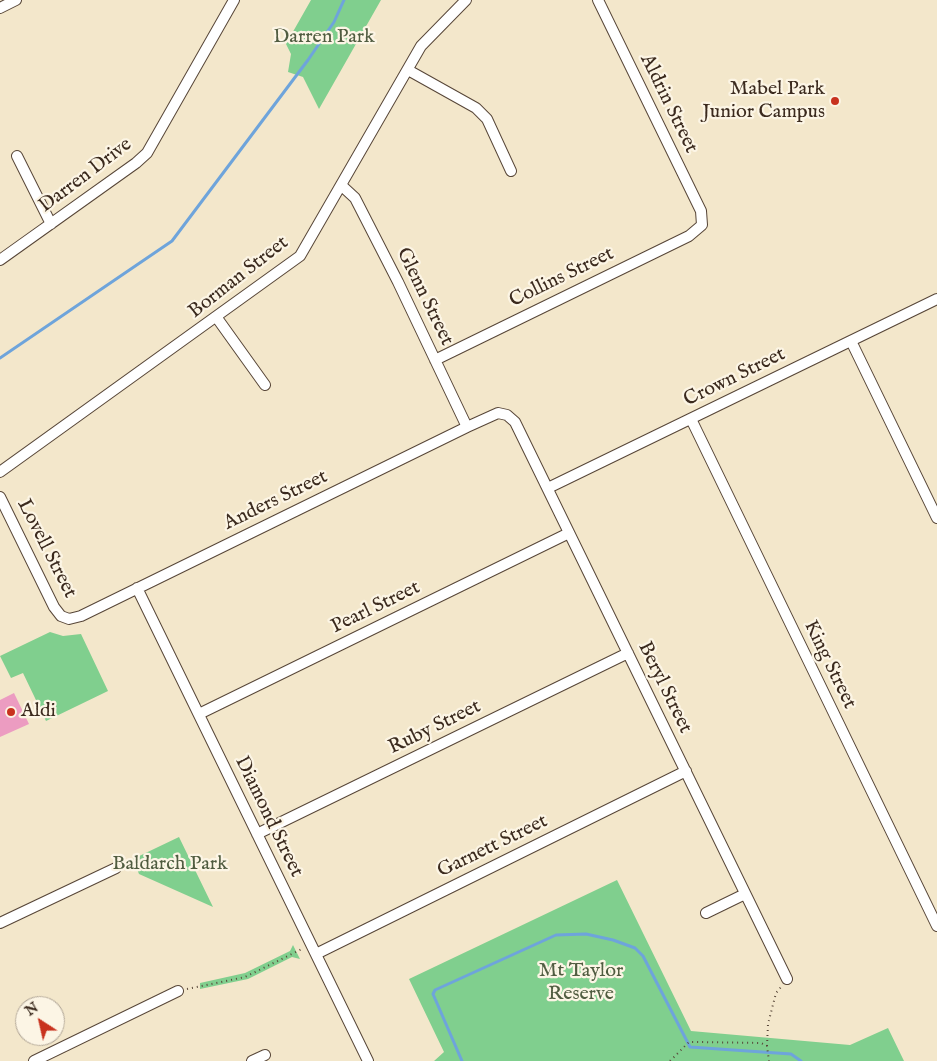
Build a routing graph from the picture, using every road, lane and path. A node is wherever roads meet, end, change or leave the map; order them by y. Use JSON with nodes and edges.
{"nodes":[{"id":1,"x":16,"y":0,"type":"edge"},
{"id":2,"x":234,"y":0,"type":"edge"},
{"id":3,"x":466,"y":0,"type":"edge"},
{"id":4,"x":598,"y":0,"type":"edge"},
{"id":5,"x":0,"y":8,"type":"edge"},
{"id":6,"x":408,"y":70,"type":"junction"},
{"id":7,"x":17,"y":156,"type":"dead end"},
{"id":8,"x":511,"y":171,"type":"dead end"},
{"id":9,"x":342,"y":186,"type":"junction"},
{"id":10,"x":51,"y":224,"type":"junction"},
{"id":11,"x":702,"y":225,"type":"joint"},
{"id":12,"x":0,"y":260,"type":"edge"},
{"id":13,"x":937,"y":299,"type":"edge"},
{"id":14,"x":217,"y":318,"type":"junction"},
{"id":15,"x":851,"y":340,"type":"junction"},
{"id":16,"x":435,"y":360,"type":"junction"},
{"id":17,"x":265,"y":385,"type":"dead end"},
{"id":18,"x":507,"y":415,"type":"joint"},
{"id":19,"x":690,"y":419,"type":"junction"},
{"id":20,"x":467,"y":427,"type":"junction"},
{"id":21,"x":0,"y":472,"type":"edge"},
{"id":22,"x":548,"y":488,"type":"junction"},
{"id":23,"x":0,"y":497,"type":"edge"},
{"id":24,"x":937,"y":518,"type":"edge"},
{"id":25,"x":570,"y":533,"type":"junction"},
{"id":26,"x":137,"y":588,"type":"junction"},
{"id":27,"x":61,"y":616,"type":"joint"},
{"id":28,"x":628,"y":653,"type":"junction"},
{"id":29,"x":199,"y":714,"type":"junction"},
{"id":30,"x":686,"y":771,"type":"junction"},
{"id":31,"x":257,"y":834,"type":"junction"},
{"id":32,"x":116,"y":868,"type":"dead end"},
{"id":33,"x":745,"y":894,"type":"junction"},
{"id":34,"x":706,"y":913,"type":"dead end"},
{"id":35,"x":0,"y":923,"type":"edge"},
{"id":36,"x":937,"y":926,"type":"edge"},
{"id":37,"x":313,"y":950,"type":"junction"},
{"id":38,"x":787,"y":980,"type":"joint"},
{"id":39,"x":178,"y":992,"type":"joint"},
{"id":40,"x":767,"y":1046,"type":"junction"},
{"id":41,"x":265,"y":1054,"type":"dead end"},
{"id":42,"x":769,"y":1060,"type":"edge"},
{"id":43,"x":34,"y":1061,"type":"edge"},
{"id":44,"x":252,"y":1061,"type":"edge"},
{"id":45,"x":368,"y":1061,"type":"edge"},
{"id":46,"x":670,"y":1061,"type":"edge"}],
"edges":[{"from":1,"to":5,"type":"street"},
{"from":2,"to":10,"type":"street","name":"Darren Drive"},
{"from":3,"to":6,"type":"street","name":"Borman Street"},
{"from":4,"to":11,"type":"street","name":"Aldrin Street"},
{"from":6,"to":8,"type":"street"},
{"from":6,"to":9,"type":"street","name":"Borman Street"},
{"from":7,"to":10,"type":"street"},
{"from":9,"to":14,"type":"street","name":"Borman Street"},
{"from":9,"to":16,"type":"street","name":"Glenn Street"},
{"from":10,"to":12,"type":"street","name":"Darren Drive"},
{"from":11,"to":16,"type":"street","name":"Collins Street"},
{"from":13,"to":15,"type":"street","name":"Crown Street"},
{"from":14,"to":17,"type":"street"},
{"from":14,"to":21,"type":"street","name":"Borman Street"},
{"from":15,"to":19,"type":"street","name":"Crown Street"},
{"from":15,"to":24,"type":"street"},
{"from":16,"to":20,"type":"street","name":"Glenn Street"},
{"from":18,"to":20,"type":"street","name":"Anders Street"},
{"from":18,"to":22,"type":"street","name":"Beryl Street"},
{"from":19,"to":22,"type":"street","name":"Crown Street"},
{"from":19,"to":36,"type":"street","name":"King Street"},
{"from":20,"to":26,"type":"street","name":"Anders Street"},
{"from":22,"to":25,"type":"street","name":"Beryl Street"},
{"from":23,"to":27,"type":"street","name":"Lovell Street"},
{"from":25,"to":28,"type":"street","name":"Beryl Street"},
{"from":25,"to":29,"type":"street","name":"Pearl Street"},
{"from":26,"to":27,"type":"street","name":"Anders Street"},
{"from":26,"to":29,"type":"street","name":"Diamond Street"},
{"from":28,"to":30,"type":"street","name":"Beryl Street"},
{"from":28,"to":31,"type":"street","name":"Ruby Street"},
{"from":29,"to":31,"type":"street","name":"Diamond Street"},
{"from":30,"to":33,"type":"street","name":"Beryl Street"},
{"from":30,"to":37,"type":"street","name":"Garnett Street"},
{"from":31,"to":37,"type":"street","name":"Diamond Street"},
{"from":32,"to":35,"type":"street"},
{"from":33,"to":34,"type":"street"},
{"from":33,"to":38,"type":"street","name":"Beryl Street"},
{"from":37,"to":39,"type":"path"},
{"from":37,"to":45,"type":"street","name":"Diamond Street"},
{"from":38,"to":40,"type":"path"},
{"from":39,"to":43,"type":"street"},
{"from":40,"to":42,"type":"path"},
{"from":40,"to":46,"type":"path"},
{"from":41,"to":44,"type":"street"}]}
